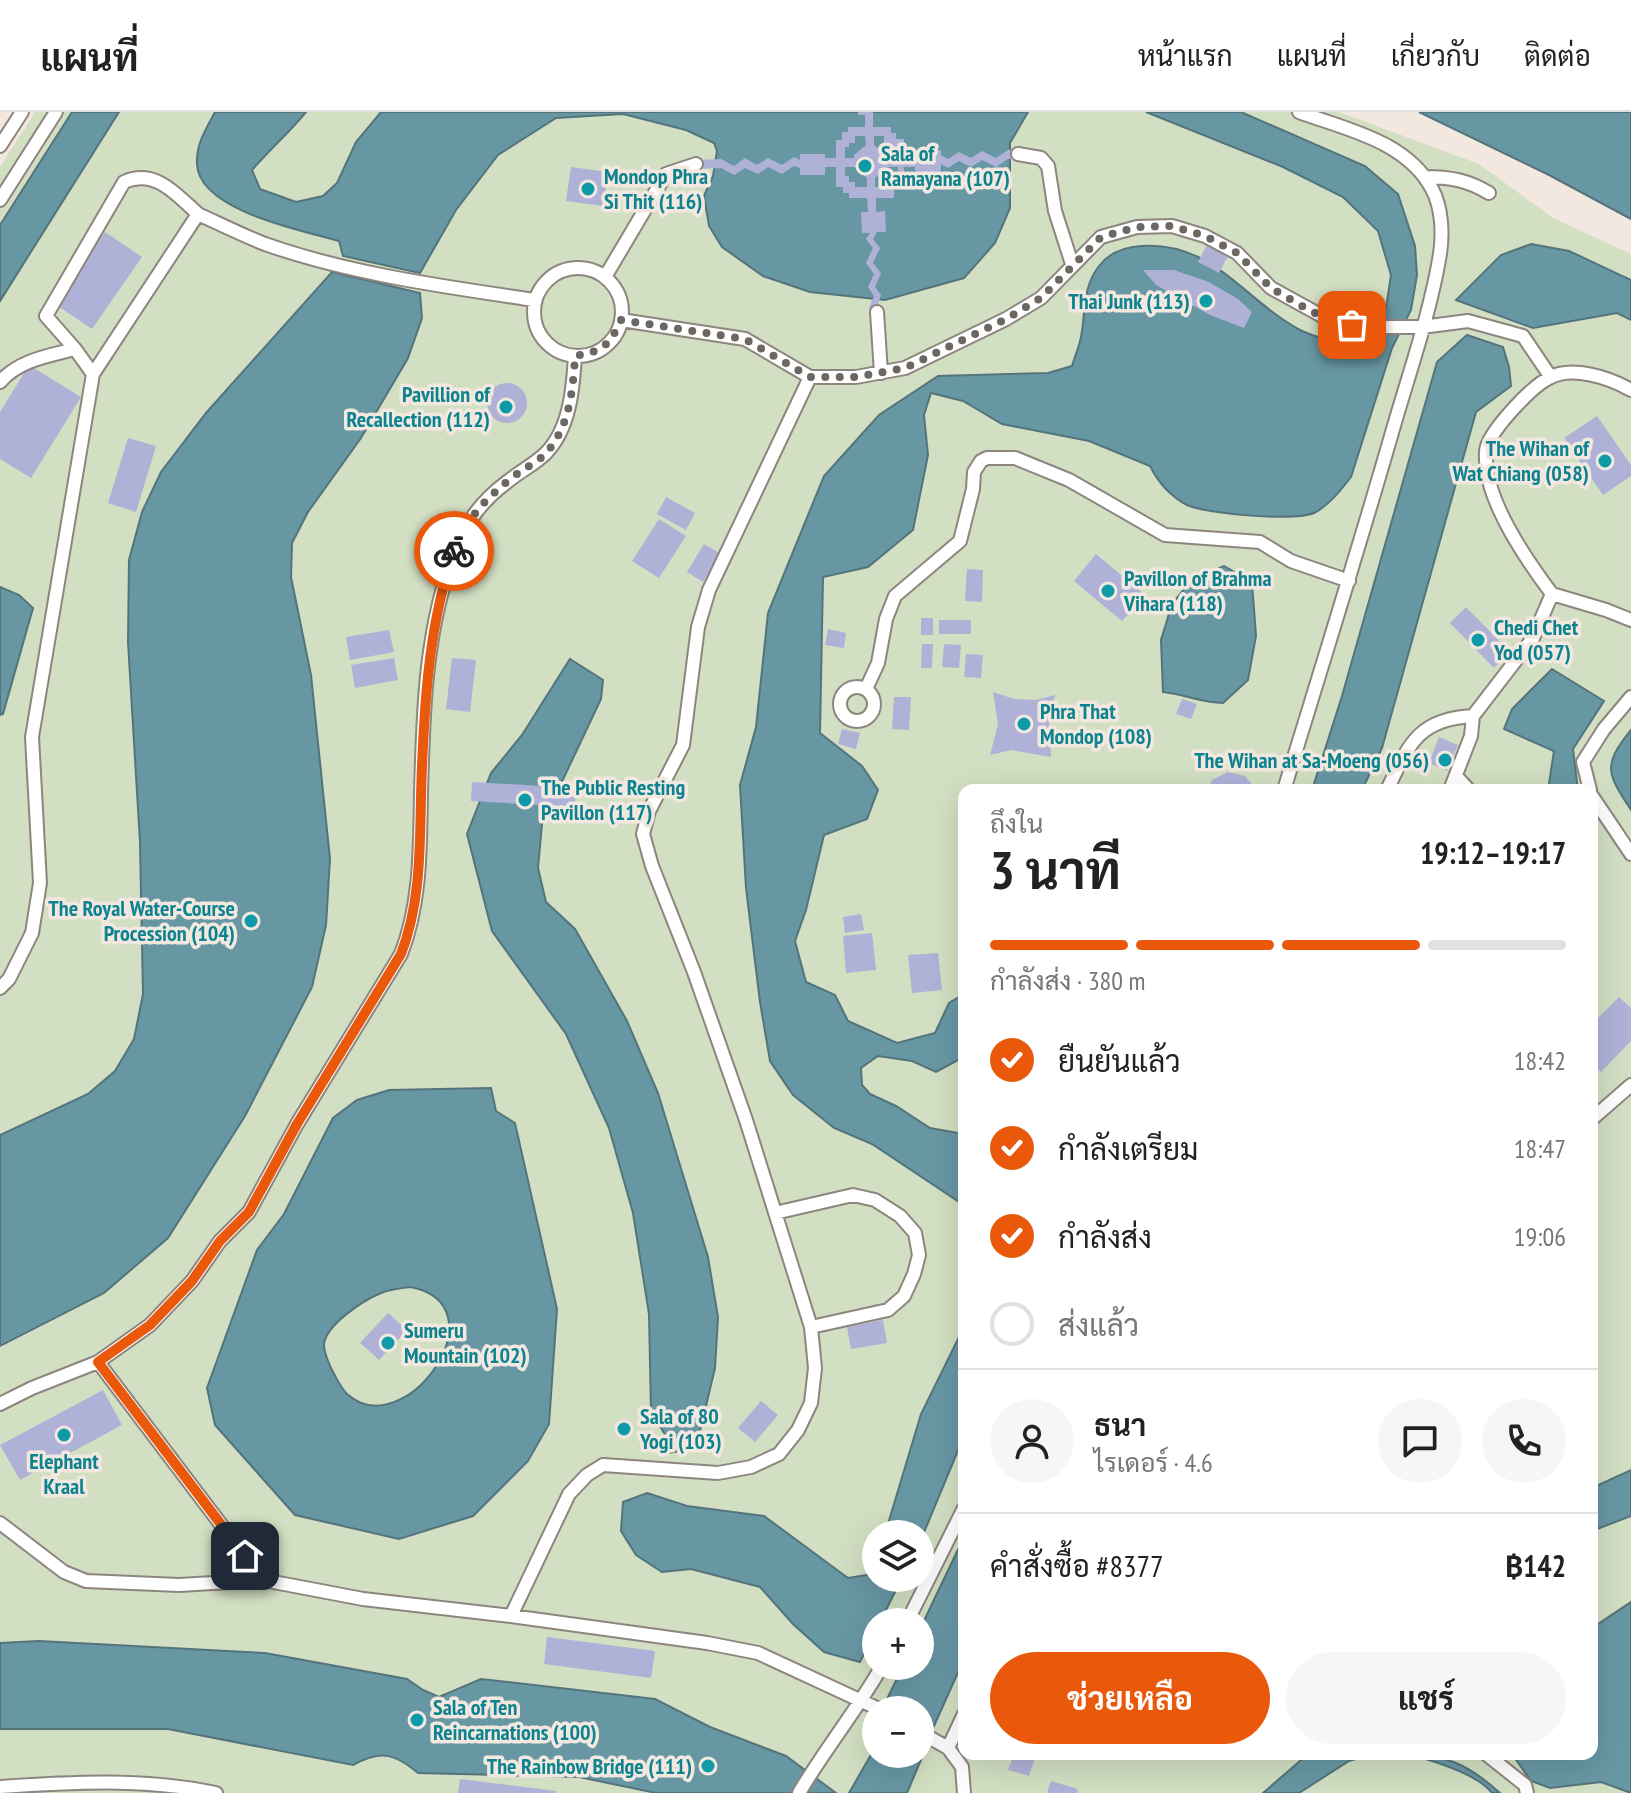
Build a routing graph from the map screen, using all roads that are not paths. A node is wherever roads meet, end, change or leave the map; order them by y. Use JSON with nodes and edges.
{"nodes":[{"id":1,"x":22,"y":112,"type":"edge"},
{"id":2,"x":56,"y":112,"type":"edge"},
{"id":3,"x":1299,"y":112,"type":"edge"},
{"id":4,"x":0,"y":146,"type":"edge"},
{"id":5,"x":1018,"y":154,"type":"dead end"},
{"id":6,"x":696,"y":164,"type":"dead end"},
{"id":7,"x":1425,"y":177,"type":"junction"},
{"id":8,"x":1489,"y":193,"type":"dead end"},
{"id":9,"x":0,"y":200,"type":"edge"},
{"id":10,"x":198,"y":214,"type":"junction"},
{"id":11,"x":1072,"y":264,"type":"junction"},
{"id":12,"x":605,"y":277,"type":"junction"},
{"id":13,"x":535,"y":300,"type":"junction"},
{"id":14,"x":877,"y":312,"type":"dead end"},
{"id":15,"x":621,"y":320,"type":"junction"},
{"id":16,"x":1422,"y":327,"type":"junction"},
{"id":17,"x":75,"y":349,"type":"junction"},
{"id":18,"x":575,"y":356,"type":"junction"},
{"id":19,"x":881,"y":373,"type":"junction"},
{"id":20,"x":93,"y":374,"type":"junction"},
{"id":21,"x":1550,"y":376,"type":"junction"},
{"id":22,"x":810,"y":377,"type":"junction"},
{"id":23,"x":0,"y":382,"type":"edge"},
{"id":24,"x":1631,"y":390,"type":"edge"},
{"id":25,"x":1349,"y":581,"type":"junction"},
{"id":26,"x":1552,"y":594,"type":"junction"},
{"id":27,"x":1631,"y":620,"type":"edge"},
{"id":28,"x":866,"y":689,"type":"dead end"},
{"id":29,"x":1631,"y":697,"type":"edge"},
{"id":30,"x":1473,"y":716,"type":"junction"},
{"id":31,"x":1456,"y":776,"type":"junction"},
{"id":32,"x":1286,"y":784,"type":"edge"},
{"id":33,"x":1390,"y":784,"type":"edge"},
{"id":34,"x":1453,"y":784,"type":"edge"},
{"id":35,"x":1463,"y":784,"type":"edge"},
{"id":36,"x":1588,"y":784,"type":"edge"},
{"id":37,"x":1598,"y":805,"type":"edge"},
{"id":38,"x":1631,"y":854,"type":"edge"},
{"id":39,"x":0,"y":988,"type":"edge"},
{"id":40,"x":1631,"y":1085,"type":"edge"},
{"id":41,"x":1598,"y":1114,"type":"edge"},
{"id":42,"x":775,"y":1213,"type":"junction"},
{"id":43,"x":811,"y":1327,"type":"junction"},
{"id":44,"x":98,"y":1362,"type":"junction"},
{"id":45,"x":0,"y":1404,"type":"edge"},
{"id":46,"x":958,"y":1520,"type":"edge"},
{"id":47,"x":0,"y":1523,"type":"edge"},
{"id":48,"x":263,"y":1580,"type":"junction"},
{"id":49,"x":914,"y":1608,"type":"edge"},
{"id":50,"x":511,"y":1616,"type":"junction"},
{"id":51,"x":862,"y":1700,"type":"edge"},
{"id":52,"x":862,"y":1701,"type":"edge"},
{"id":53,"x":958,"y":1727,"type":"edge"},
{"id":54,"x":934,"y":1740,"type":"edge"},
{"id":55,"x":948,"y":1748,"type":"junction"},
{"id":56,"x":1494,"y":1760,"type":"edge"},
{"id":57,"x":0,"y":1787,"type":"edge"},
{"id":58,"x":216,"y":1793,"type":"edge"},
{"id":59,"x":799,"y":1793,"type":"edge"},
{"id":60,"x":964,"y":1793,"type":"edge"},
{"id":61,"x":1527,"y":1793,"type":"edge"}],
"edges":[{"from":1,"to":4,"type":"lane"},
{"from":2,"to":9,"type":"lane"},
{"from":3,"to":7,"type":"lane"},
{"from":5,"to":11,"type":"lane"},
{"from":6,"to":12,"type":"lane"},
{"from":7,"to":8,"type":"lane"},
{"from":7,"to":16,"type":"lane"},
{"from":10,"to":13,"type":"lane"},
{"from":10,"to":17,"type":"lane"},
{"from":10,"to":20,"type":"lane"},
{"from":11,"to":16,"type":"lane"},
{"from":11,"to":19,"type":"lane"},
{"from":12,"to":13,"type":"lane"},
{"from":12,"to":15,"type":"lane"},
{"from":13,"to":18,"type":"lane"},
{"from":14,"to":19,"type":"lane"},
{"from":15,"to":18,"type":"lane"},
{"from":15,"to":22,"type":"lane"},
{"from":16,"to":21,"type":"lane"},
{"from":16,"to":25,"type":"lane"},
{"from":17,"to":20,"type":"lane"},
{"from":17,"to":23,"type":"lane"},
{"from":18,"to":44,"type":"lane"},
{"from":19,"to":22,"type":"lane"},
{"from":20,"to":39,"type":"lane"},
{"from":21,"to":24,"type":"lane"},
{"from":21,"to":26,"type":"lane"},
{"from":22,"to":42,"type":"lane"},
{"from":25,"to":28,"type":"lane"},
{"from":25,"to":32,"type":"lane"},
{"from":26,"to":27,"type":"lane"},
{"from":26,"to":30,"type":"lane"},
{"from":29,"to":36,"type":"lane"},
{"from":30,"to":31,"type":"lane"},
{"from":30,"to":33,"type":"lane"},
{"from":31,"to":34,"type":"lane"},
{"from":31,"to":35,"type":"lane"},
{"from":37,"to":38,"type":"lane"},
{"from":40,"to":41,"type":"lane"},
{"from":42,"to":43,"type":"lane"},
{"from":42,"to":43,"type":"lane"},
{"from":43,"to":50,"type":"lane"},
{"from":44,"to":45,"type":"lane"},
{"from":44,"to":48,"type":"lane"},
{"from":46,"to":49,"type":"lane"},
{"from":47,"to":48,"type":"lane"},
{"from":48,"to":50,"type":"lane"},
{"from":50,"to":51,"type":"lane"},
{"from":52,"to":59,"type":"lane"},
{"from":53,"to":55,"type":"lane"},
{"from":54,"to":55,"type":"lane"},
{"from":55,"to":60,"type":"lane"},
{"from":56,"to":61,"type":"lane"},
{"from":57,"to":58,"type":"lane"}]}
